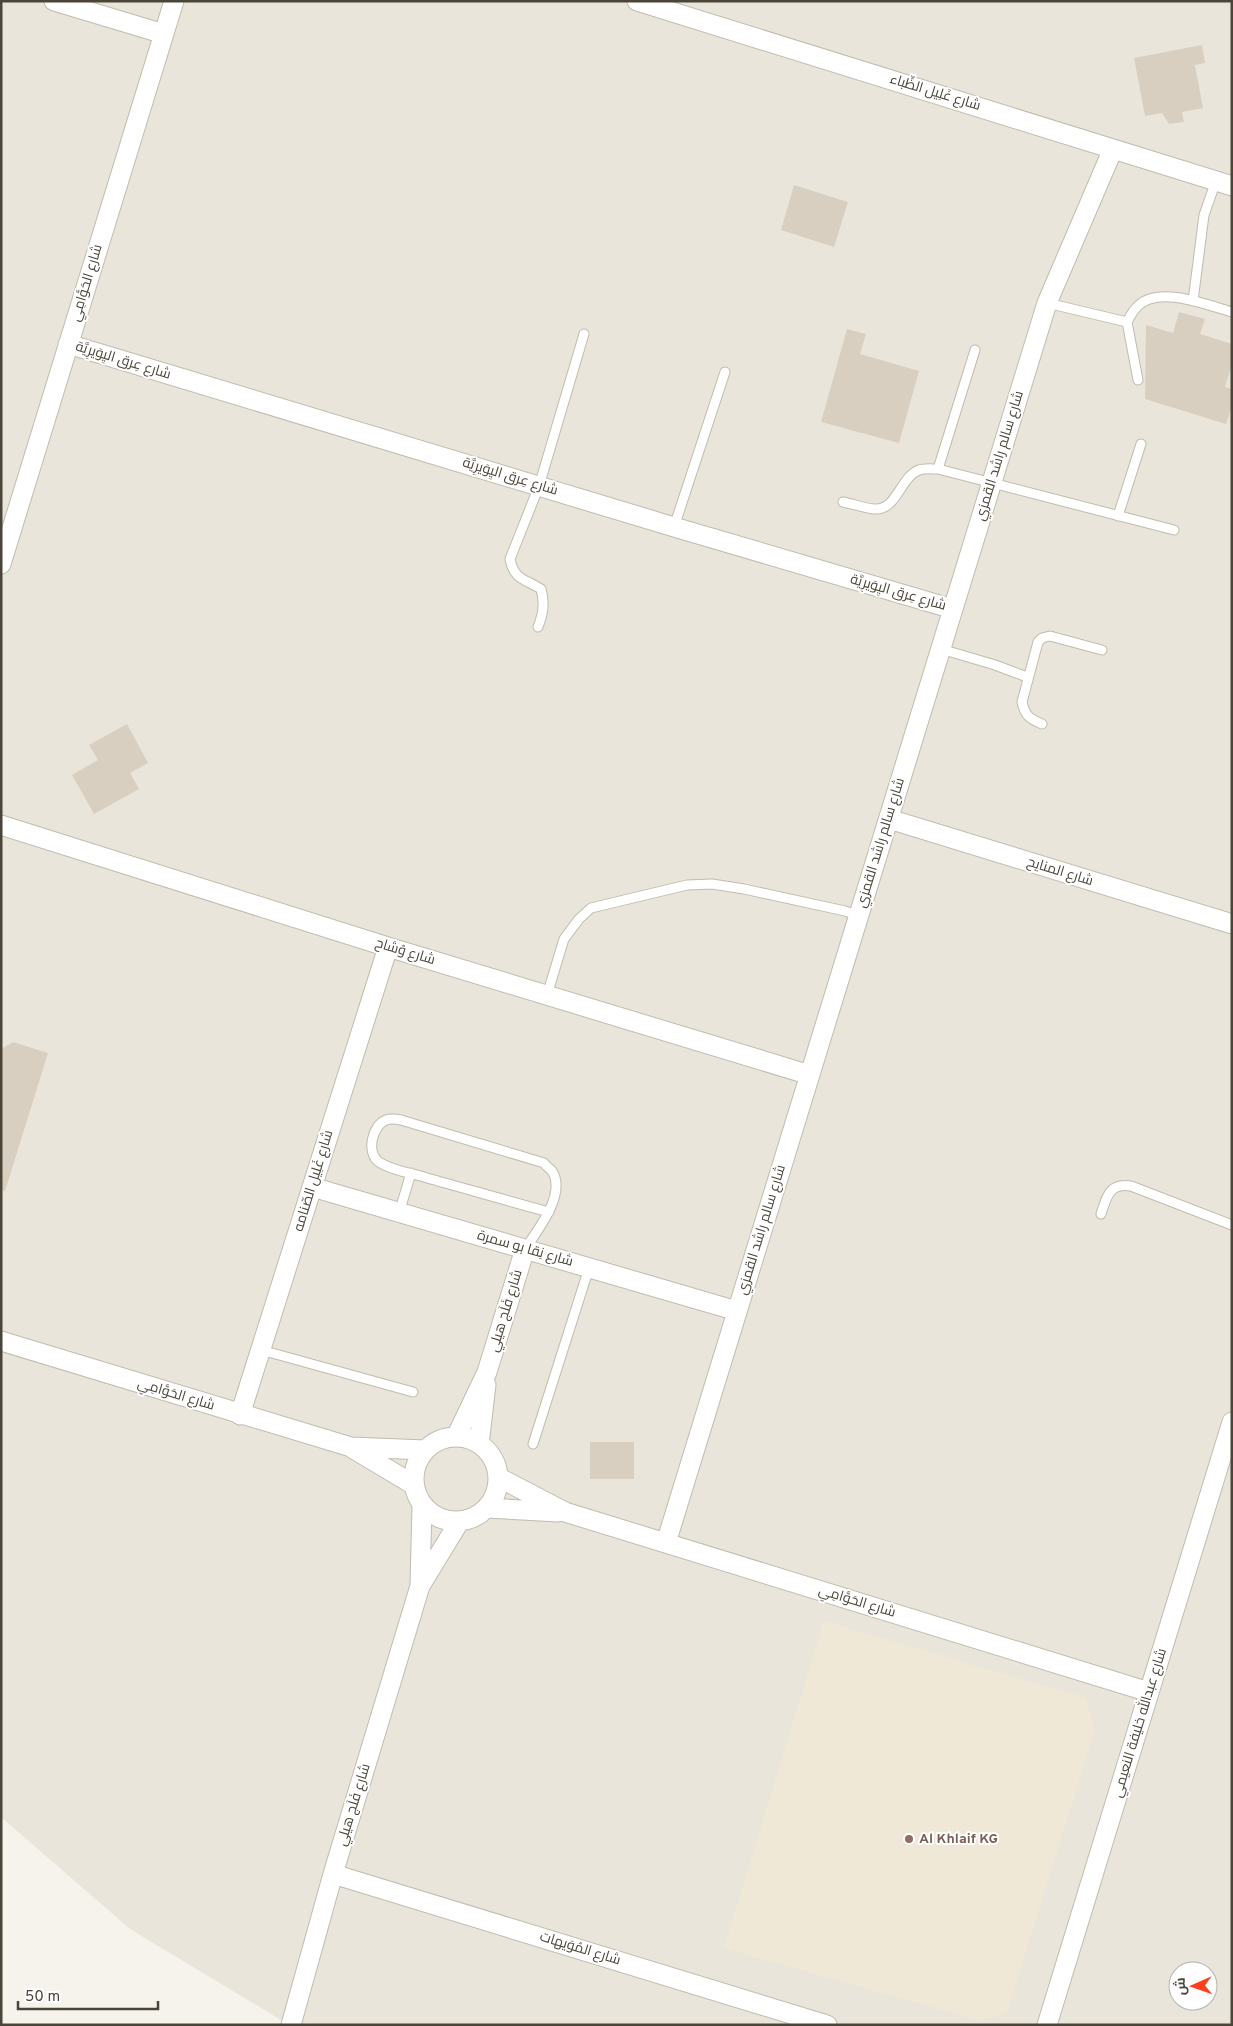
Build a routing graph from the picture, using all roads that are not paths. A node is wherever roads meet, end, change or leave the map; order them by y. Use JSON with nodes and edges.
{"nodes":[{"id":1,"x":54,"y":1,"type":"edge"},
{"id":2,"x":174,"y":1,"type":"edge"},
{"id":3,"x":637,"y":1,"type":"edge"},
{"id":4,"x":164,"y":34,"type":"junction"},
{"id":5,"x":1113,"y":149,"type":"junction"},
{"id":6,"x":1224,"y":183,"type":"edge"},
{"id":7,"x":1193,"y":301,"type":"junction"},
{"id":8,"x":1047,"y":304,"type":"junction"},
{"id":9,"x":1232,"y":312,"type":"edge"},
{"id":10,"x":1126,"y":322,"type":"junction"},
{"id":11,"x":584,"y":334,"type":"dead end"},
{"id":12,"x":68,"y":344,"type":"junction"},
{"id":13,"x":975,"y":350,"type":"dead end"},
{"id":14,"x":725,"y":372,"type":"dead end"},
{"id":15,"x":1138,"y":380,"type":"dead end"},
{"id":16,"x":1141,"y":444,"type":"dead end"},
{"id":17,"x":938,"y":469,"type":"junction"},
{"id":18,"x":992,"y":483,"type":"junction"},
{"id":19,"x":539,"y":486,"type":"junction"},
{"id":20,"x":843,"y":502,"type":"dead end"},
{"id":21,"x":1118,"y":516,"type":"junction"},
{"id":22,"x":674,"y":527,"type":"junction"},
{"id":23,"x":1174,"y":530,"type":"dead end"},
{"id":24,"x":1,"y":564,"type":"edge"},
{"id":25,"x":953,"y":609,"type":"junction"},
{"id":26,"x":538,"y":627,"type":"dead end"},
{"id":27,"x":941,"y":649,"type":"junction"},
{"id":28,"x":1102,"y":650,"type":"dead end"},
{"id":29,"x":1027,"y":677,"type":"junction"},
{"id":30,"x":1042,"y":724,"type":"dead end"},
{"id":31,"x":888,"y":819,"type":"junction"},
{"id":32,"x":1,"y":825,"type":"edge"},
{"id":33,"x":858,"y":916,"type":"junction"},
{"id":34,"x":1232,"y":924,"type":"edge"},
{"id":35,"x":388,"y":947,"type":"junction"},
{"id":36,"x":547,"y":995,"type":"junction"},
{"id":37,"x":810,"y":1075,"type":"junction"},
{"id":38,"x":411,"y":1173,"type":"junction"},
{"id":39,"x":312,"y":1187,"type":"junction"},
{"id":40,"x":399,"y":1212,"type":"junction"},
{"id":41,"x":549,"y":1212,"type":"junction"},
{"id":42,"x":1101,"y":1214,"type":"dead end"},
{"id":43,"x":1232,"y":1225,"type":"edge"},
{"id":44,"x":524,"y":1249,"type":"junction"},
{"id":45,"x":589,"y":1268,"type":"junction"},
{"id":46,"x":737,"y":1312,"type":"junction"},
{"id":47,"x":1,"y":1341,"type":"edge"},
{"id":48,"x":261,"y":1350,"type":"junction"},
{"id":49,"x":487,"y":1372,"type":"junction"},
{"id":50,"x":413,"y":1392,"type":"dead end"},
{"id":51,"x":240,"y":1415,"type":"junction"},
{"id":52,"x":1232,"y":1422,"type":"edge"},
{"id":53,"x":456,"y":1437,"type":"junction"},
{"id":54,"x":479,"y":1444,"type":"junction"},
{"id":55,"x":533,"y":1444,"type":"dead end"},
{"id":56,"x":351,"y":1447,"type":"junction"},
{"id":57,"x":425,"y":1450,"type":"junction"},
{"id":58,"x":498,"y":1477,"type":"junction"},
{"id":59,"x":414,"y":1485,"type":"junction"},
{"id":60,"x":422,"y":1505,"type":"junction"},
{"id":61,"x":487,"y":1508,"type":"junction"},
{"id":62,"x":565,"y":1512,"type":"junction"},
{"id":63,"x":459,"y":1522,"type":"junction"},
{"id":64,"x":666,"y":1543,"type":"junction"},
{"id":65,"x":420,"y":1586,"type":"junction"},
{"id":66,"x":1149,"y":1692,"type":"junction"},
{"id":67,"x":333,"y":1874,"type":"junction"},
{"id":68,"x":291,"y":2025,"type":"edge"},
{"id":69,"x":827,"y":2025,"type":"edge"},
{"id":70,"x":1047,"y":2025,"type":"edge"}],
"edges":[{"from":1,"to":4,"type":"street"},
{"from":2,"to":4,"type":"street","name":"شارع الحَوَّامِي"},
{"from":3,"to":5,"type":"street","name":"شارع غَلِيل الظِّباء"},
{"from":4,"to":12,"type":"street","name":"شارع الحَوَّامِي"},
{"from":5,"to":6,"type":"street","name":"شارع غَلِيل الظِّباء"},
{"from":5,"to":8,"type":"street","name":"شارع سالم راشد القمزي"},
{"from":6,"to":7,"type":"lane"},
{"from":7,"to":9,"type":"lane"},
{"from":7,"to":10,"type":"lane"},
{"from":8,"to":10,"type":"lane"},
{"from":8,"to":18,"type":"street","name":"شارع سالم راشد القمزي"},
{"from":10,"to":15,"type":"lane"},
{"from":11,"to":19,"type":"lane"},
{"from":12,"to":19,"type":"street","name":"شارع عِرق اليِوَيرِيَّة"},
{"from":12,"to":24,"type":"street","name":"شارع الحَوَّامِي"},
{"from":13,"to":17,"type":"lane"},
{"from":14,"to":22,"type":"lane"},
{"from":16,"to":21,"type":"lane"},
{"from":17,"to":18,"type":"lane"},
{"from":17,"to":20,"type":"lane"},
{"from":18,"to":21,"type":"lane"},
{"from":18,"to":25,"type":"street","name":"شارع سالم راشد القمزي"},
{"from":19,"to":22,"type":"street","name":"شارع عِرق اليِوَيرِيَّة"},
{"from":19,"to":26,"type":"lane"},
{"from":21,"to":23,"type":"lane"},
{"from":22,"to":25,"type":"street","name":"شارع عِرق اليِوَيرِيَّة"},
{"from":25,"to":27,"type":"street","name":"شارع سالم راشد القمزي"},
{"from":27,"to":29,"type":"lane"},
{"from":27,"to":31,"type":"street","name":"شارع سالم راشد القمزي"},
{"from":28,"to":29,"type":"lane"},
{"from":29,"to":30,"type":"lane"},
{"from":31,"to":33,"type":"street","name":"شارع سالم راشد القمزي"},
{"from":31,"to":34,"type":"street","name":"شارع المنايح"},
{"from":32,"to":35,"type":"street","name":"شارع وُشاح"},
{"from":33,"to":36,"type":"lane"},
{"from":33,"to":37,"type":"street","name":"شارع سالم راشد القمزي"},
{"from":35,"to":36,"type":"street","name":"شارع وُشاح"},
{"from":35,"to":39,"type":"street","name":"شارع غَلِيل الصّنامه"},
{"from":36,"to":37,"type":"street","name":"شارع وُشاح"},
{"from":37,"to":46,"type":"street","name":"شارع سالم راشد القمزي"},
{"from":38,"to":40,"type":"lane"},
{"from":38,"to":41,"type":"lane"},
{"from":38,"to":41,"type":"lane"},
{"from":39,"to":40,"type":"street","name":"شارع نِقا بو سمرة"},
{"from":39,"to":48,"type":"street","name":"شارع غَلِيل الصّنامه"},
{"from":40,"to":44,"type":"street","name":"شارع نِقا بو سمرة"},
{"from":41,"to":44,"type":"lane"},
{"from":42,"to":43,"type":"lane"},
{"from":44,"to":45,"type":"street","name":"شارع نِقا بو سمرة"},
{"from":44,"to":49,"type":"street","name":"شارع فَلَج هيلي"},
{"from":45,"to":46,"type":"street","name":"شارع نِقا بو سمرة"},
{"from":45,"to":55,"type":"lane"},
{"from":46,"to":64,"type":"street","name":"شارع سالم راشد القمزي"},
{"from":47,"to":51,"type":"street","name":"شارع الحَوَّامِي"},
{"from":48,"to":50,"type":"lane"},
{"from":48,"to":51,"type":"street","name":"شارع غَلِيل الصّنامه"},
{"from":49,"to":53,"type":"street","name":"شارع فَلَج هيلي"},
{"from":49,"to":54,"type":"street","name":"شارع فَلَج هيلي"},
{"from":51,"to":56,"type":"street","name":"شارع الحَوَّامِي"},
{"from":52,"to":66,"type":"street","name":"شارع عبدالله خليفة النعيمي"},
{"from":53,"to":54,"type":"street"},
{"from":53,"to":57,"type":"street"},
{"from":54,"to":58,"type":"street"},
{"from":56,"to":57,"type":"street","name":"شارع الحَوَّامِي"},
{"from":56,"to":59,"type":"street","name":"شارع الحَوَّامِي"},
{"from":57,"to":59,"type":"street"},
{"from":58,"to":61,"type":"street"},
{"from":58,"to":62,"type":"street","name":"شارع الحَوَّامِي"},
{"from":59,"to":60,"type":"street"},
{"from":60,"to":63,"type":"street"},
{"from":60,"to":65,"type":"street","name":"شارع فَلَج هيلي"},
{"from":61,"to":62,"type":"street","name":"شارع الحَوَّامِي"},
{"from":61,"to":63,"type":"street"},
{"from":62,"to":64,"type":"street","name":"شارع الحَوَّامِي"},
{"from":63,"to":65,"type":"street","name":"شارع فَلَج هيلي"},
{"from":64,"to":66,"type":"street","name":"شارع الحَوَّامِي"},
{"from":65,"to":67,"type":"street","name":"شارع فَلَج هيلي"},
{"from":66,"to":70,"type":"street","name":"شارع عبدالله خليفة النعيمي"},
{"from":67,"to":68,"type":"street","name":"شارع فَلَج هيلي"},
{"from":67,"to":69,"type":"street","name":"شارع المُوَيهات"}]}
